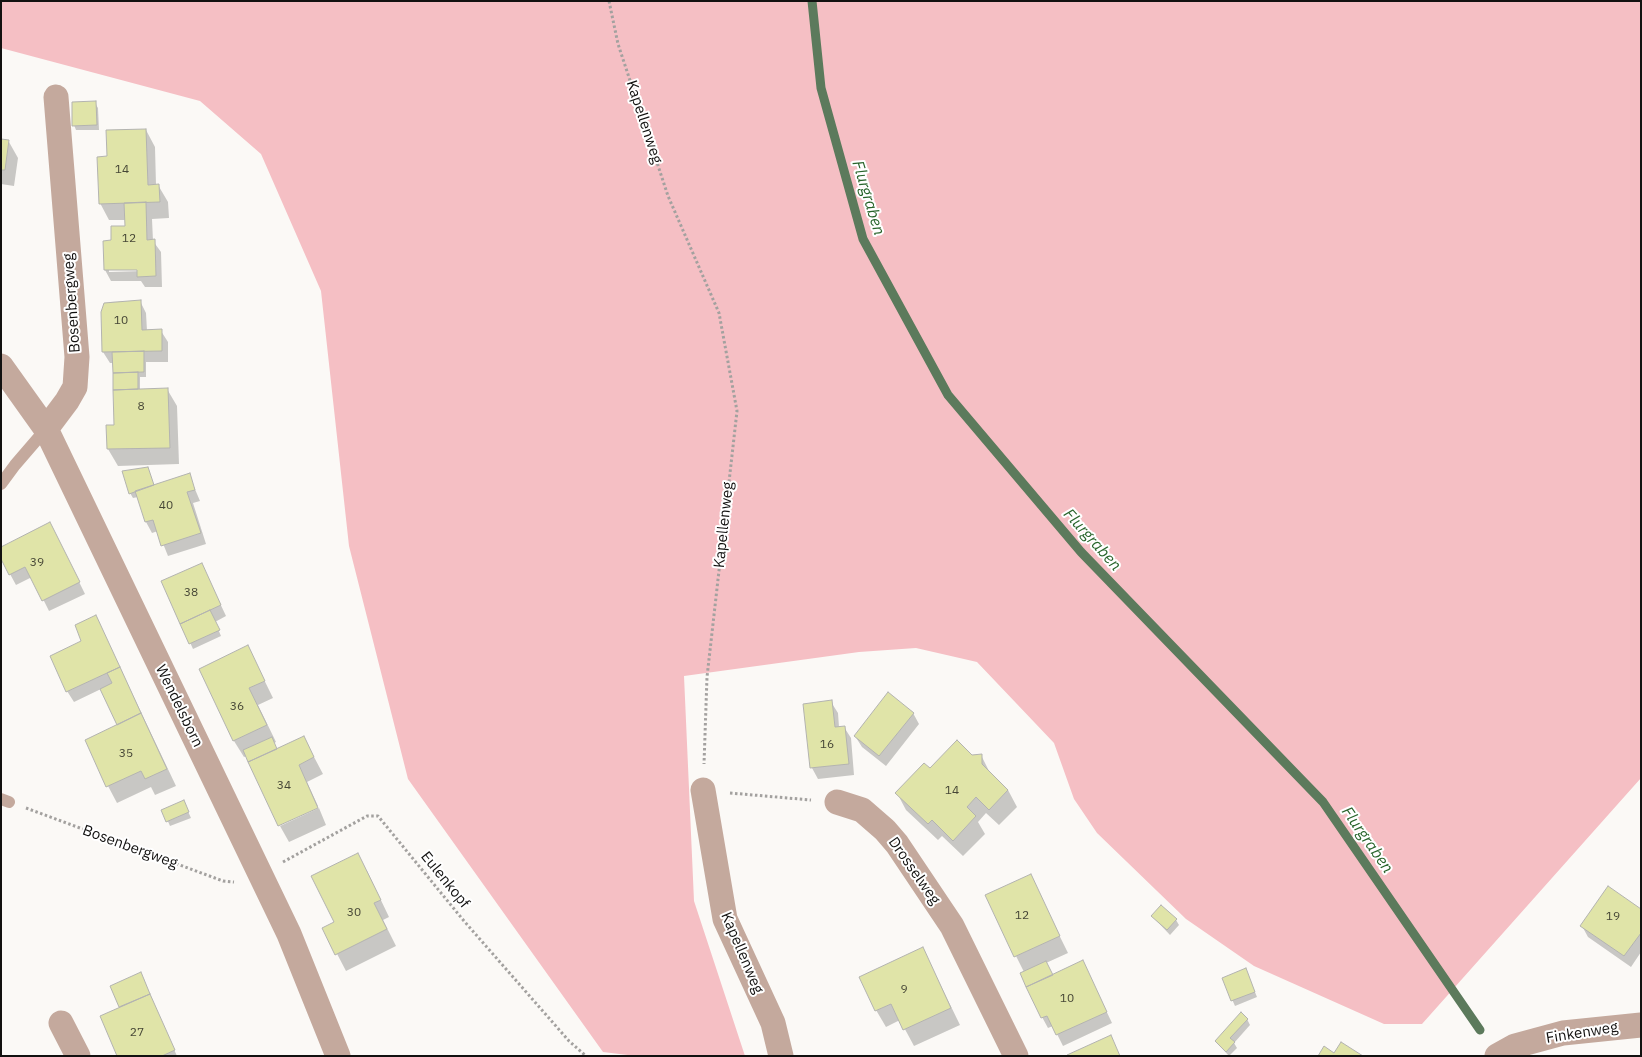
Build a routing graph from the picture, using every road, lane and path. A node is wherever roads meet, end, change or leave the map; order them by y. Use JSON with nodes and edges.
{"nodes":[{"id":1,"x":609,"y":1,"type":"edge"},
{"id":2,"x":56,"y":97,"type":"dead end"},
{"id":3,"x":1,"y":366,"type":"edge"},
{"id":4,"x":46,"y":429,"type":"junction"},
{"id":5,"x":1,"y":484,"type":"edge"},
{"id":6,"x":703,"y":790,"type":"junction"},
{"id":7,"x":5,"y":801,"type":"edge"},
{"id":8,"x":837,"y":802,"type":"joint"},
{"id":9,"x":260,"y":875,"type":"junction"},
{"id":10,"x":61,"y":1023,"type":"dead end"},
{"id":11,"x":1641,"y":1025,"type":"edge"},
{"id":12,"x":78,"y":1056,"type":"edge"},
{"id":13,"x":338,"y":1056,"type":"edge"},
{"id":14,"x":586,"y":1056,"type":"edge"},
{"id":15,"x":781,"y":1056,"type":"edge"},
{"id":16,"x":1016,"y":1056,"type":"edge"},
{"id":17,"x":1497,"y":1056,"type":"edge"}],
"edges":[{"from":1,"to":6,"type":"path","name":"Kapellenweg"},
{"from":2,"to":4,"type":"street","name":"Bosenbergweg"},
{"from":3,"to":4,"type":"street","name":"Wendelsborn"},
{"from":4,"to":5,"type":"lane","name":"Bosenbergweg"},
{"from":4,"to":9,"type":"street","name":"Wendelsborn"},
{"from":6,"to":8,"type":"path"},
{"from":6,"to":15,"type":"street","name":"Kapellenweg"},
{"from":7,"to":9,"type":"path","name":"Bosenbergweg"},
{"from":8,"to":16,"type":"street","name":"Drosselweg"},
{"from":9,"to":13,"type":"street","name":"Wendelsborn"},
{"from":9,"to":14,"type":"path","name":"Eulenkopf"},
{"from":10,"to":12,"type":"street"},
{"from":11,"to":17,"type":"street","name":"Finkenweg"}]}
